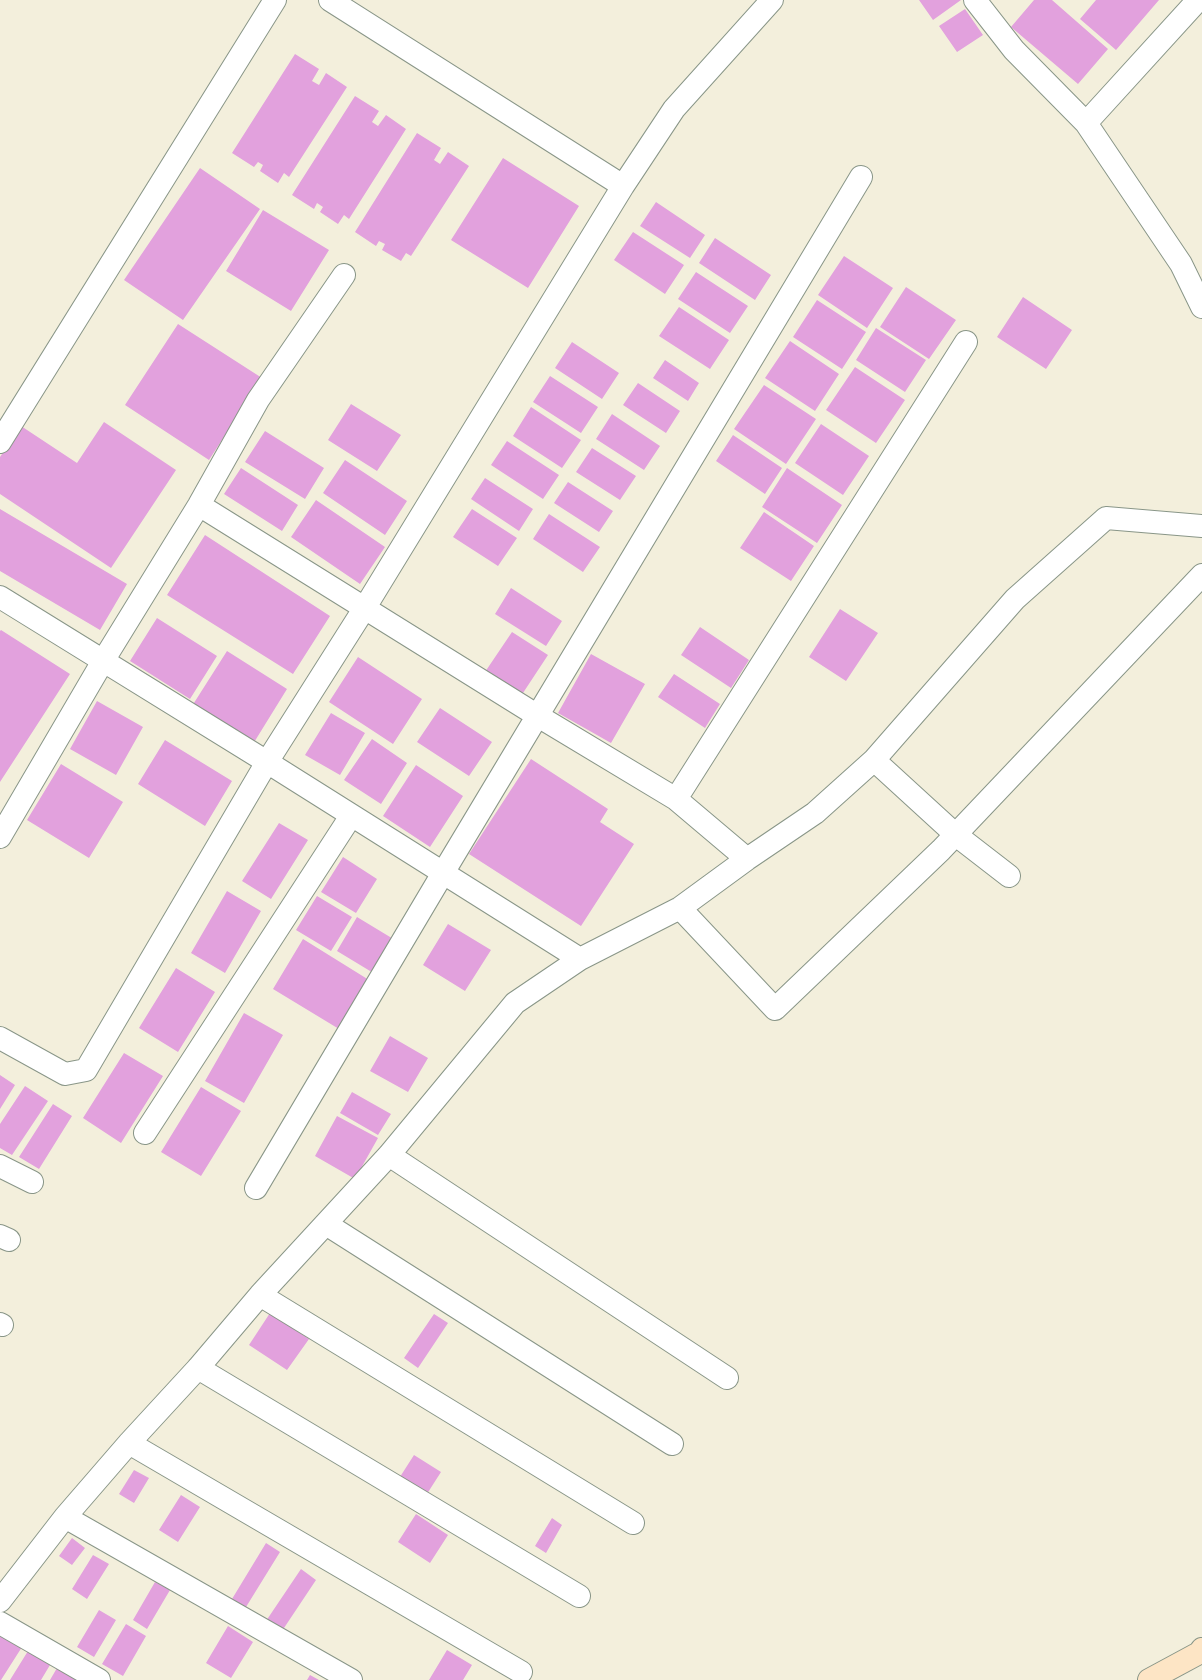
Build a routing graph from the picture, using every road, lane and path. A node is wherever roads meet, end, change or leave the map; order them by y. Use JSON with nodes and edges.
{"nodes":[{"id":1,"x":275,"y":0,"type":"edge"},
{"id":2,"x":330,"y":0,"type":"edge"},
{"id":3,"x":772,"y":0,"type":"edge"},
{"id":4,"x":975,"y":0,"type":"edge"},
{"id":5,"x":1198,"y":0,"type":"edge"},
{"id":6,"x":1086,"y":123,"type":"junction"},
{"id":7,"x":861,"y":177,"type":"dead end"},
{"id":8,"x":623,"y":186,"type":"junction"},
{"id":9,"x":344,"y":275,"type":"dead end"},
{"id":10,"x":1202,"y":307,"type":"edge"},
{"id":11,"x":966,"y":342,"type":"dead end"},
{"id":12,"x":0,"y":442,"type":"edge"},
{"id":13,"x":199,"y":505,"type":"junction"},
{"id":14,"x":1202,"y":526,"type":"edge"},
{"id":15,"x":1202,"y":575,"type":"edge"},
{"id":16,"x":0,"y":597,"type":"edge"},
{"id":17,"x":364,"y":609,"type":"junction"},
{"id":18,"x":103,"y":660,"type":"junction"},
{"id":19,"x":538,"y":716,"type":"junction"},
{"id":20,"x":874,"y":760,"type":"junction"},
{"id":21,"x":267,"y":762,"type":"junction"},
{"id":22,"x":676,"y":799,"type":"junction"},
{"id":23,"x":351,"y":816,"type":"junction"},
{"id":24,"x":956,"y":835,"type":"junction"},
{"id":25,"x":0,"y":837,"type":"edge"},
{"id":26,"x":747,"y":859,"type":"junction"},
{"id":27,"x":443,"y":873,"type":"junction"},
{"id":28,"x":1009,"y":876,"type":"dead end"},
{"id":29,"x":680,"y":908,"type":"junction"},
{"id":30,"x":580,"y":959,"type":"junction"},
{"id":31,"x":0,"y":1038,"type":"edge"},
{"id":32,"x":145,"y":1133,"type":"dead end"},
{"id":33,"x":389,"y":1155,"type":"junction"},
{"id":34,"x":0,"y":1166,"type":"edge"},
{"id":35,"x":32,"y":1182,"type":"dead end"},
{"id":36,"x":256,"y":1188,"type":"dead end"},
{"id":37,"x":326,"y":1224,"type":"junction"},
{"id":38,"x":260,"y":1296,"type":"junction"},
{"id":39,"x":198,"y":1368,"type":"junction"},
{"id":40,"x":728,"y":1378,"type":"dead end"},
{"id":41,"x":129,"y":1443,"type":"junction"},
{"id":42,"x":672,"y":1444,"type":"dead end"},
{"id":43,"x":65,"y":1517,"type":"junction"},
{"id":44,"x":633,"y":1523,"type":"dead end"},
{"id":45,"x":580,"y":1596,"type":"dead end"},
{"id":46,"x":0,"y":1601,"type":"edge"},
{"id":47,"x":0,"y":1623,"type":"edge"},
{"id":48,"x":1202,"y":1649,"type":"edge"},
{"id":49,"x":521,"y":1672,"type":"dead end"},
{"id":50,"x":99,"y":1680,"type":"edge"},
{"id":51,"x":351,"y":1680,"type":"edge"},
{"id":52,"x":1149,"y":1680,"type":"edge"}],
"edges":[{"from":1,"to":12,"type":"street"},
{"from":2,"to":8,"type":"street"},
{"from":3,"to":8,"type":"street"},
{"from":4,"to":6,"type":"street"},
{"from":5,"to":6,"type":"street"},
{"from":6,"to":10,"type":"street"},
{"from":7,"to":19,"type":"street"},
{"from":8,"to":17,"type":"street"},
{"from":9,"to":13,"type":"street"},
{"from":11,"to":22,"type":"street"},
{"from":13,"to":17,"type":"street"},
{"from":13,"to":18,"type":"street"},
{"from":14,"to":20,"type":"street"},
{"from":15,"to":24,"type":"street"},
{"from":16,"to":18,"type":"street"},
{"from":17,"to":19,"type":"street"},
{"from":17,"to":21,"type":"street"},
{"from":18,"to":21,"type":"street"},
{"from":18,"to":25,"type":"street"},
{"from":19,"to":22,"type":"street"},
{"from":19,"to":27,"type":"street"},
{"from":20,"to":24,"type":"street"},
{"from":20,"to":26,"type":"street"},
{"from":21,"to":23,"type":"street"},
{"from":21,"to":31,"type":"street"},
{"from":22,"to":26,"type":"street"},
{"from":23,"to":27,"type":"street"},
{"from":23,"to":32,"type":"street"},
{"from":24,"to":28,"type":"street"},
{"from":24,"to":29,"type":"street"},
{"from":26,"to":29,"type":"street"},
{"from":27,"to":30,"type":"street"},
{"from":27,"to":36,"type":"street"},
{"from":29,"to":30,"type":"street"},
{"from":30,"to":33,"type":"street"},
{"from":33,"to":37,"type":"street"},
{"from":33,"to":40,"type":"street"},
{"from":34,"to":35,"type":"street"},
{"from":37,"to":38,"type":"street"},
{"from":37,"to":42,"type":"street"},
{"from":38,"to":39,"type":"street"},
{"from":38,"to":44,"type":"street"},
{"from":39,"to":41,"type":"street"},
{"from":39,"to":45,"type":"street"},
{"from":41,"to":43,"type":"street"},
{"from":41,"to":49,"type":"street"},
{"from":43,"to":46,"type":"street"},
{"from":43,"to":51,"type":"street"},
{"from":47,"to":50,"type":"street"},
{"from":48,"to":52,"type":"street"}]}
